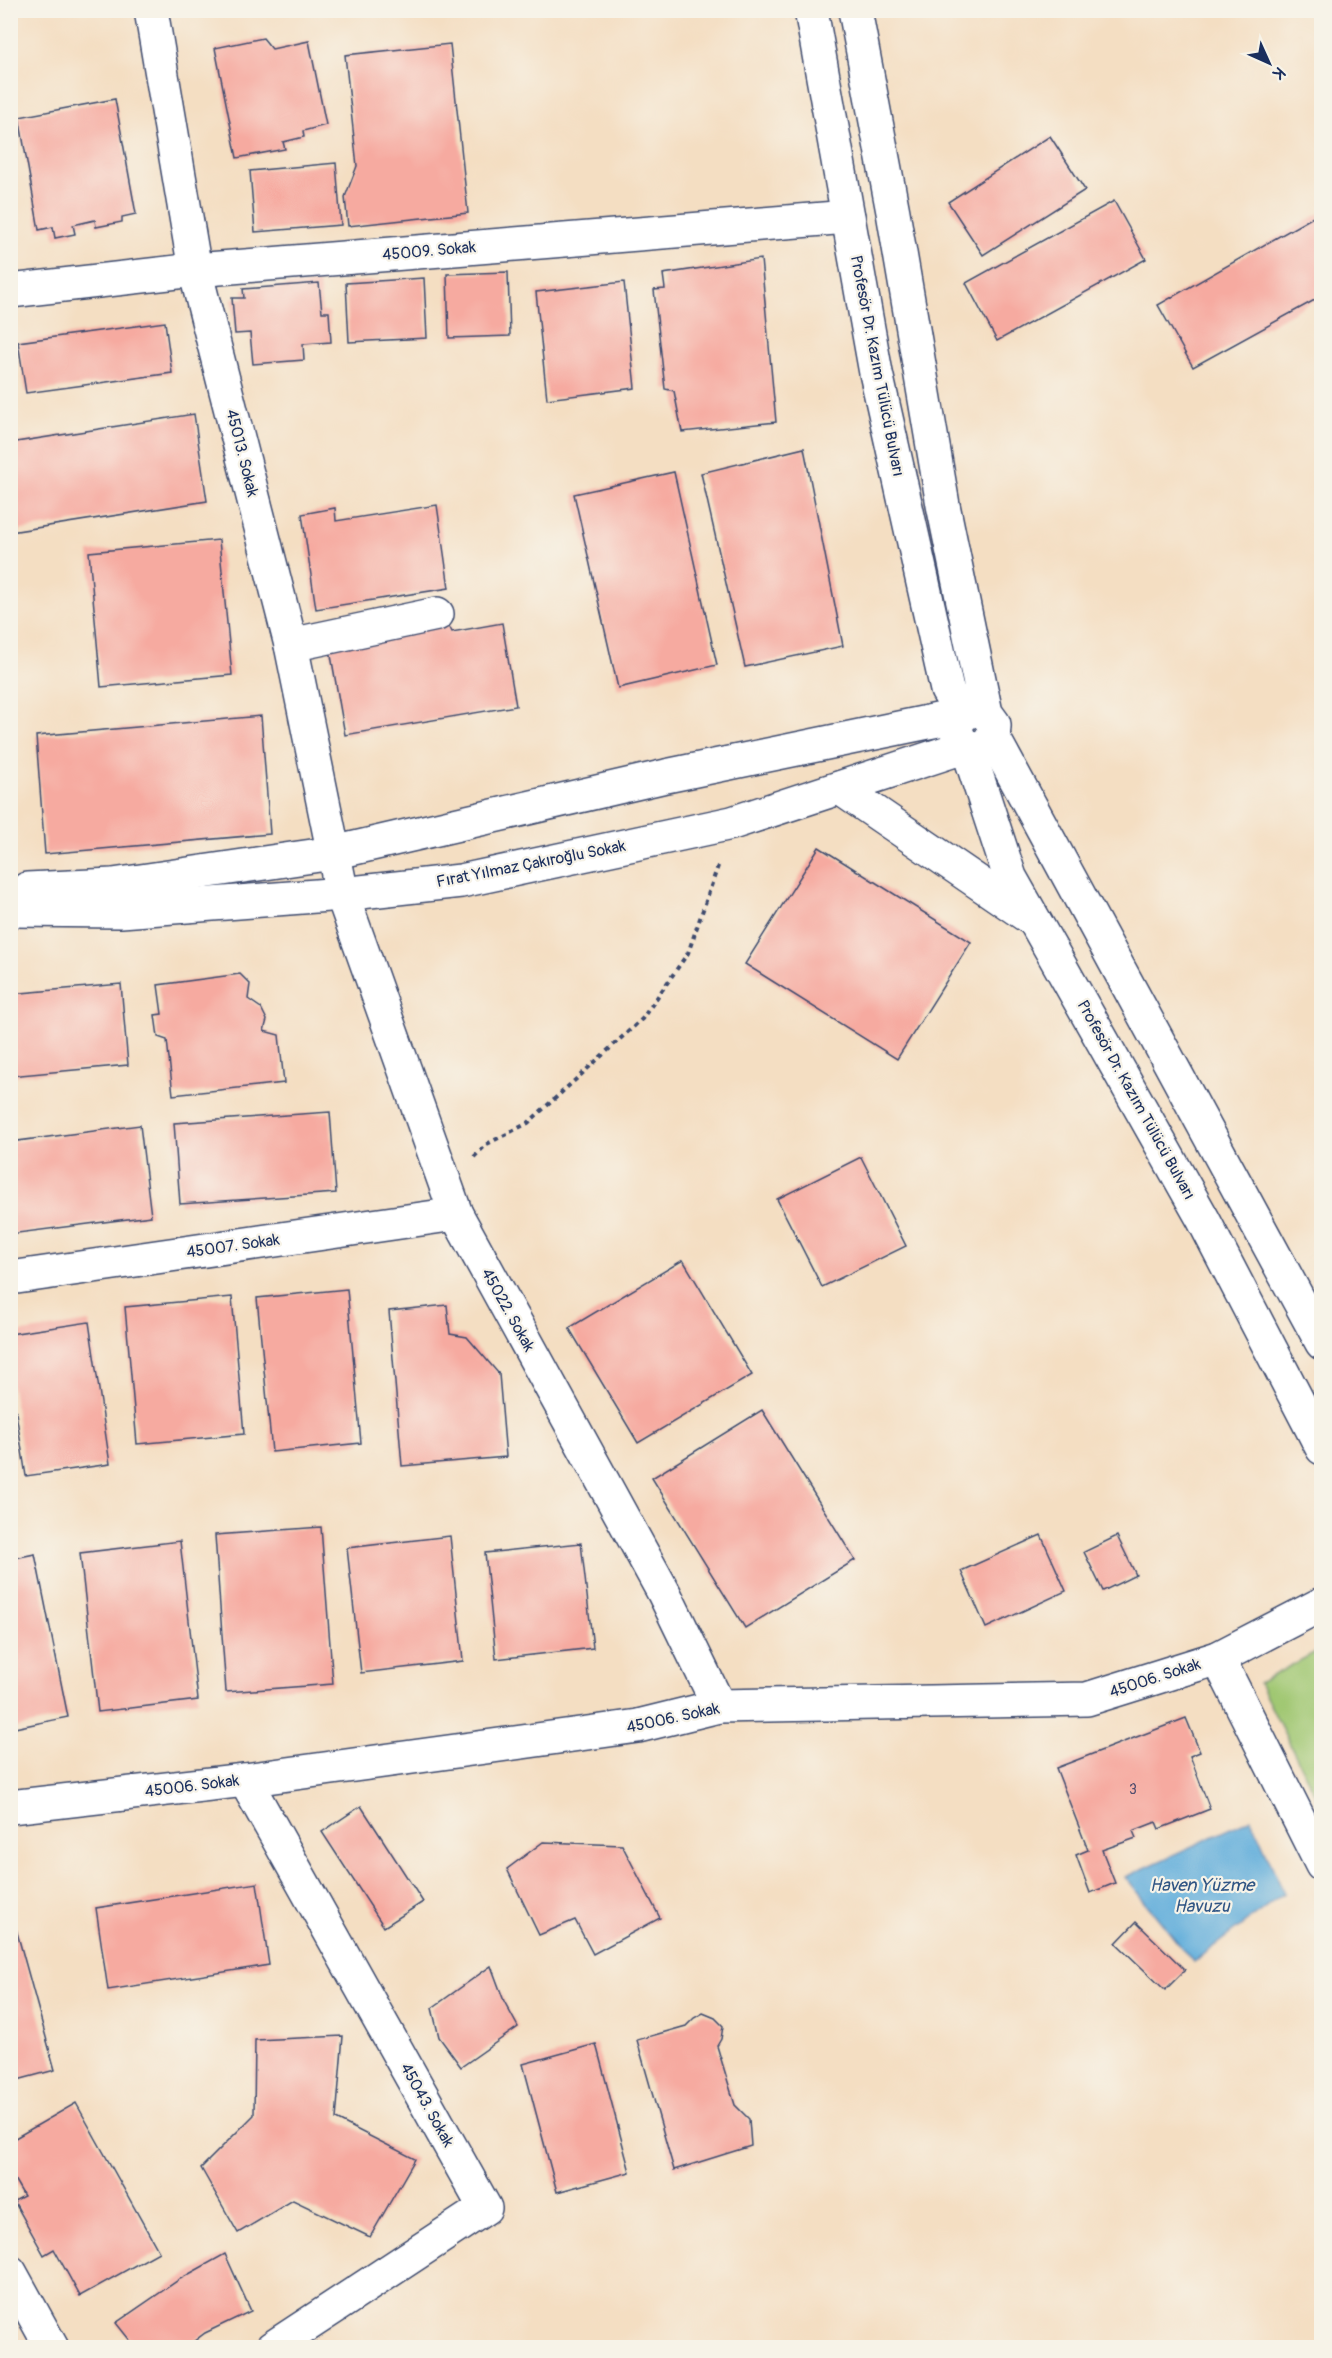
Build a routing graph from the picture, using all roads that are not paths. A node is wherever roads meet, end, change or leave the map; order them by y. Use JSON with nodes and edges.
{"nodes":[{"id":1,"x":151,"y":10,"type":"edge"},
{"id":2,"x":812,"y":10,"type":"edge"},
{"id":3,"x":855,"y":10,"type":"edge"},
{"id":4,"x":848,"y":217,"type":"junction"},
{"id":5,"x":195,"y":270,"type":"junction"},
{"id":6,"x":10,"y":291,"type":"edge"},
{"id":7,"x":436,"y":614,"type":"dead end"},
{"id":8,"x":291,"y":645,"type":"junction"},
{"id":9,"x":975,"y":722,"type":"junction"},
{"id":10,"x":840,"y":788,"type":"junction"},
{"id":11,"x":333,"y":853,"type":"junction"},
{"id":12,"x":10,"y":890,"type":"edge"},
{"id":13,"x":342,"y":894,"type":"junction"},
{"id":14,"x":10,"y":910,"type":"edge"},
{"id":15,"x":1035,"y":921,"type":"junction"},
{"id":16,"x":456,"y":1214,"type":"junction"},
{"id":17,"x":10,"y":1278,"type":"edge"},
{"id":18,"x":1322,"y":1343,"type":"edge"},
{"id":19,"x":1322,"y":1448,"type":"edge"},
{"id":20,"x":1322,"y":1604,"type":"edge"},
{"id":21,"x":1218,"y":1658,"type":"junction"},
{"id":22,"x":719,"y":1706,"type":"junction"},
{"id":23,"x":245,"y":1780,"type":"junction"},
{"id":24,"x":10,"y":1807,"type":"edge"},
{"id":25,"x":1322,"y":1865,"type":"edge"},
{"id":26,"x":10,"y":2272,"type":"edge"},
{"id":27,"x":52,"y":2348,"type":"edge"},
{"id":28,"x":272,"y":2348,"type":"edge"}],
"edges":[{"from":1,"to":5,"type":"street","name":"45013. Sokak"},
{"from":2,"to":4,"type":"street","name":"Profesör Dr. Kazım Tülücü Bulvarı"},
{"from":3,"to":9,"type":"street","name":"Profesör Dr. Kazım Tülücü Bulvarı"},
{"from":4,"to":5,"type":"street","name":"45009. Sokak"},
{"from":4,"to":9,"type":"street","name":"Profesör Dr. Kazım Tülücü Bulvarı"},
{"from":5,"to":6,"type":"street","name":"45009. Sokak"},
{"from":5,"to":8,"type":"street","name":"45013. Sokak"},
{"from":7,"to":8,"type":"street"},
{"from":8,"to":11,"type":"street","name":"45013. Sokak"},
{"from":9,"to":10,"type":"street","name":"Fırat Yılmaz Çakıroğlu Sokak"},
{"from":9,"to":11,"type":"street"},
{"from":9,"to":15,"type":"street","name":"Profesör Dr. Kazım Tülücü Bulvarı"},
{"from":9,"to":18,"type":"street","name":"Profesör Dr. Kazım Tülücü Bulvarı"},
{"from":10,"to":13,"type":"street","name":"Fırat Yılmaz Çakıroğlu Sokak"},
{"from":10,"to":15,"type":"street"},
{"from":11,"to":12,"type":"street"},
{"from":11,"to":13,"type":"street","name":"45013. Sokak"},
{"from":13,"to":14,"type":"street","name":"Fırat Yılmaz Çakıroğlu Sokak"},
{"from":13,"to":16,"type":"street","name":"45022. Sokak"},
{"from":15,"to":19,"type":"street","name":"Profesör Dr. Kazım Tülücü Bulvarı"},
{"from":16,"to":17,"type":"street","name":"45007. Sokak"},
{"from":16,"to":22,"type":"street","name":"45022. Sokak"},
{"from":20,"to":21,"type":"street","name":"45006. Sokak"},
{"from":21,"to":22,"type":"street","name":"45006. Sokak"},
{"from":21,"to":25,"type":"street"},
{"from":22,"to":23,"type":"street","name":"45006. Sokak"},
{"from":23,"to":24,"type":"street","name":"45006. Sokak"},
{"from":23,"to":28,"type":"street","name":"45043. Sokak"},
{"from":26,"to":27,"type":"street"}]}
